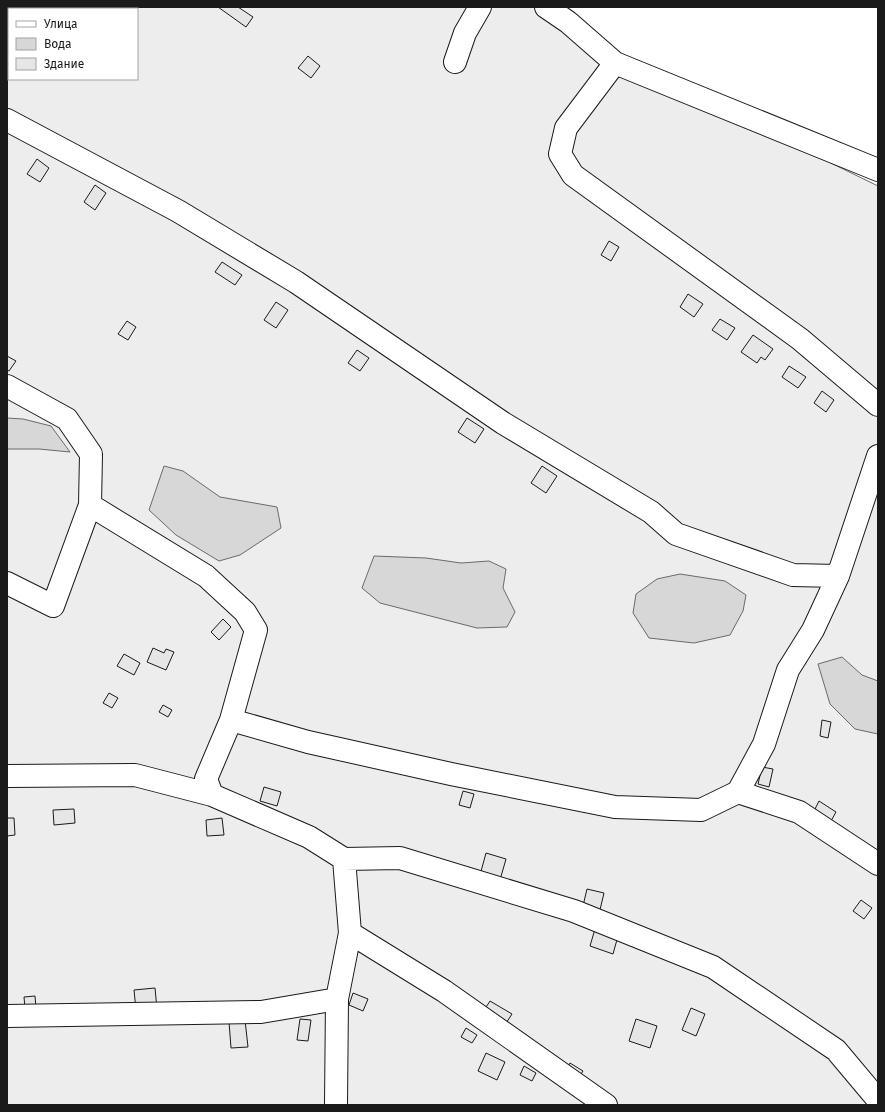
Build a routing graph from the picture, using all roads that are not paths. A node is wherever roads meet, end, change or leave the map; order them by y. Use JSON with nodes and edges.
{"nodes":[{"id":1,"x":480,"y":7,"type":"edge"},
{"id":2,"x":546,"y":7,"type":"edge"},
{"id":3,"x":456,"y":62,"type":"dead end"},
{"id":4,"x":615,"y":63,"type":"junction"},
{"id":5,"x":7,"y":120,"type":"edge"},
{"id":6,"x":878,"y":170,"type":"edge"},
{"id":7,"x":7,"y":386,"type":"edge"},
{"id":8,"x":878,"y":405,"type":"edge"},
{"id":9,"x":878,"y":456,"type":"edge"},
{"id":10,"x":90,"y":505,"type":"junction"},
{"id":11,"x":838,"y":576,"type":"junction"},
{"id":12,"x":7,"y":583,"type":"edge"},
{"id":13,"x":231,"y":720,"type":"junction"},
{"id":14,"x":7,"y":776,"type":"edge"},
{"id":15,"x":738,"y":792,"type":"junction"},
{"id":16,"x":212,"y":795,"type":"junction"},
{"id":17,"x":344,"y":859,"type":"junction"},
{"id":18,"x":878,"y":864,"type":"edge"},
{"id":19,"x":350,"y":933,"type":"junction"},
{"id":20,"x":337,"y":999,"type":"junction"},
{"id":21,"x":7,"y":1016,"type":"edge"},
{"id":22,"x":878,"y":1100,"type":"edge"},
{"id":23,"x":336,"y":1105,"type":"edge"},
{"id":24,"x":606,"y":1105,"type":"edge"}],
"edges":[{"from":1,"to":3,"type":"street"},
{"from":2,"to":4,"type":"street"},
{"from":4,"to":6,"type":"street"},
{"from":4,"to":8,"type":"street"},
{"from":5,"to":11,"type":"street"},
{"from":7,"to":10,"type":"street"},
{"from":9,"to":11,"type":"street"},
{"from":10,"to":12,"type":"street"},
{"from":10,"to":13,"type":"street"},
{"from":11,"to":15,"type":"street"},
{"from":13,"to":15,"type":"street"},
{"from":13,"to":16,"type":"street"},
{"from":14,"to":16,"type":"street"},
{"from":15,"to":18,"type":"street"},
{"from":16,"to":17,"type":"street"},
{"from":17,"to":19,"type":"street"},
{"from":17,"to":22,"type":"street"},
{"from":19,"to":20,"type":"street"},
{"from":19,"to":24,"type":"street"},
{"from":20,"to":21,"type":"street"},
{"from":20,"to":23,"type":"street"}]}
